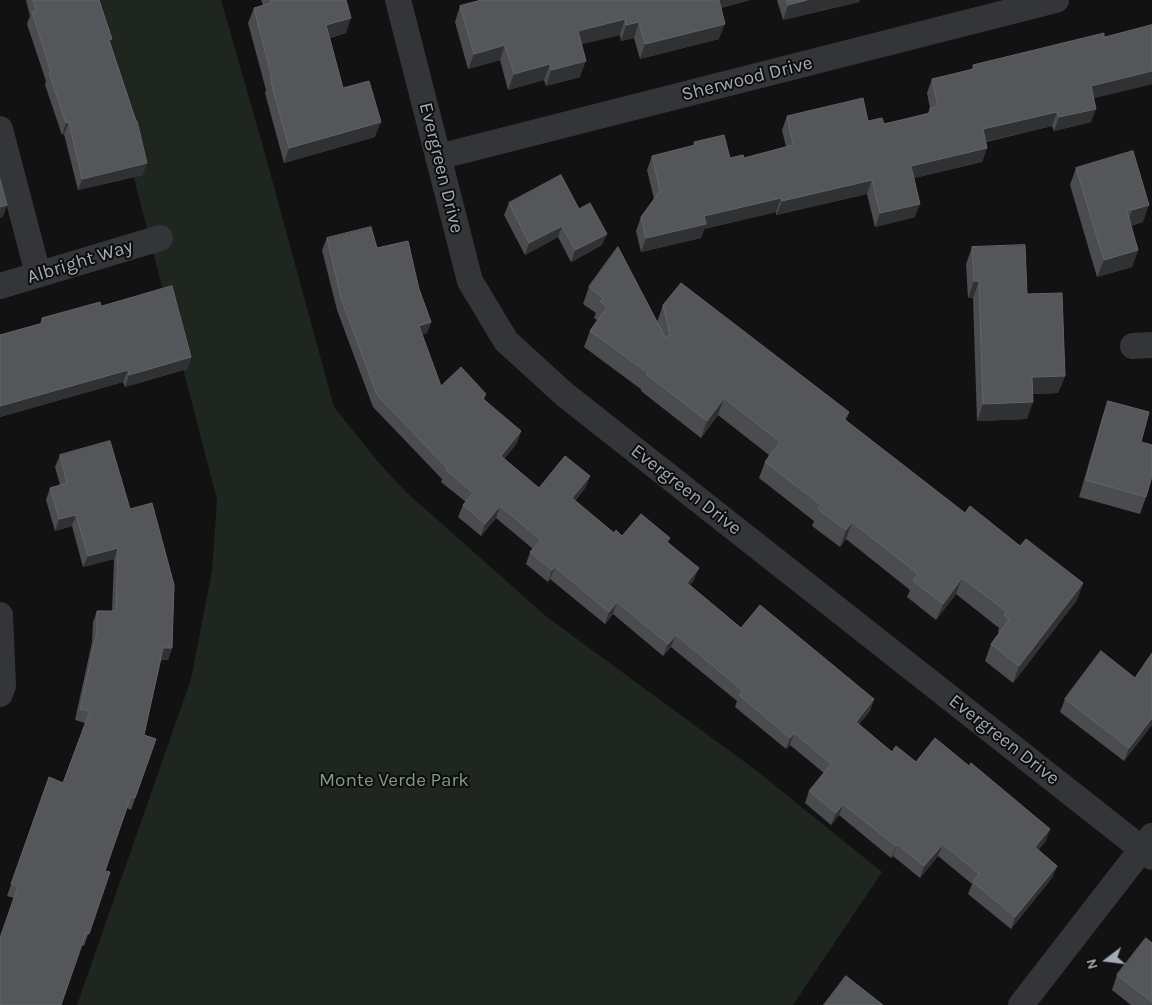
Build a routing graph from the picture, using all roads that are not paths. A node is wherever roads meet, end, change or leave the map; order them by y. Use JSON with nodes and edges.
{"nodes":[{"id":1,"x":398,"y":0,"type":"edge"},
{"id":2,"x":1056,"y":0,"type":"edge"},
{"id":3,"x":0,"y":129,"type":"edge"},
{"id":4,"x":438,"y":157,"type":"junction"},
{"id":5,"x":160,"y":238,"type":"dead end"},
{"id":6,"x":38,"y":274,"type":"junction"},
{"id":7,"x":0,"y":286,"type":"edge"},
{"id":8,"x":0,"y":616,"type":"edge"},
{"id":9,"x":0,"y":694,"type":"edge"},
{"id":10,"x":1149,"y":847,"type":"edge"},
{"id":11,"x":1021,"y":1005,"type":"edge"}],
"edges":[{"from":1,"to":4,"type":"street","name":"Evergreen Drive"},
{"from":2,"to":4,"type":"street","name":"Sherwood Drive"},
{"from":3,"to":6,"type":"street"},
{"from":4,"to":10,"type":"street","name":"Evergreen Drive"},
{"from":5,"to":6,"type":"street","name":"Albright Way"},
{"from":6,"to":7,"type":"street","name":"Albright Way"},
{"from":8,"to":9,"type":"street"},
{"from":10,"to":11,"type":"street"}]}
